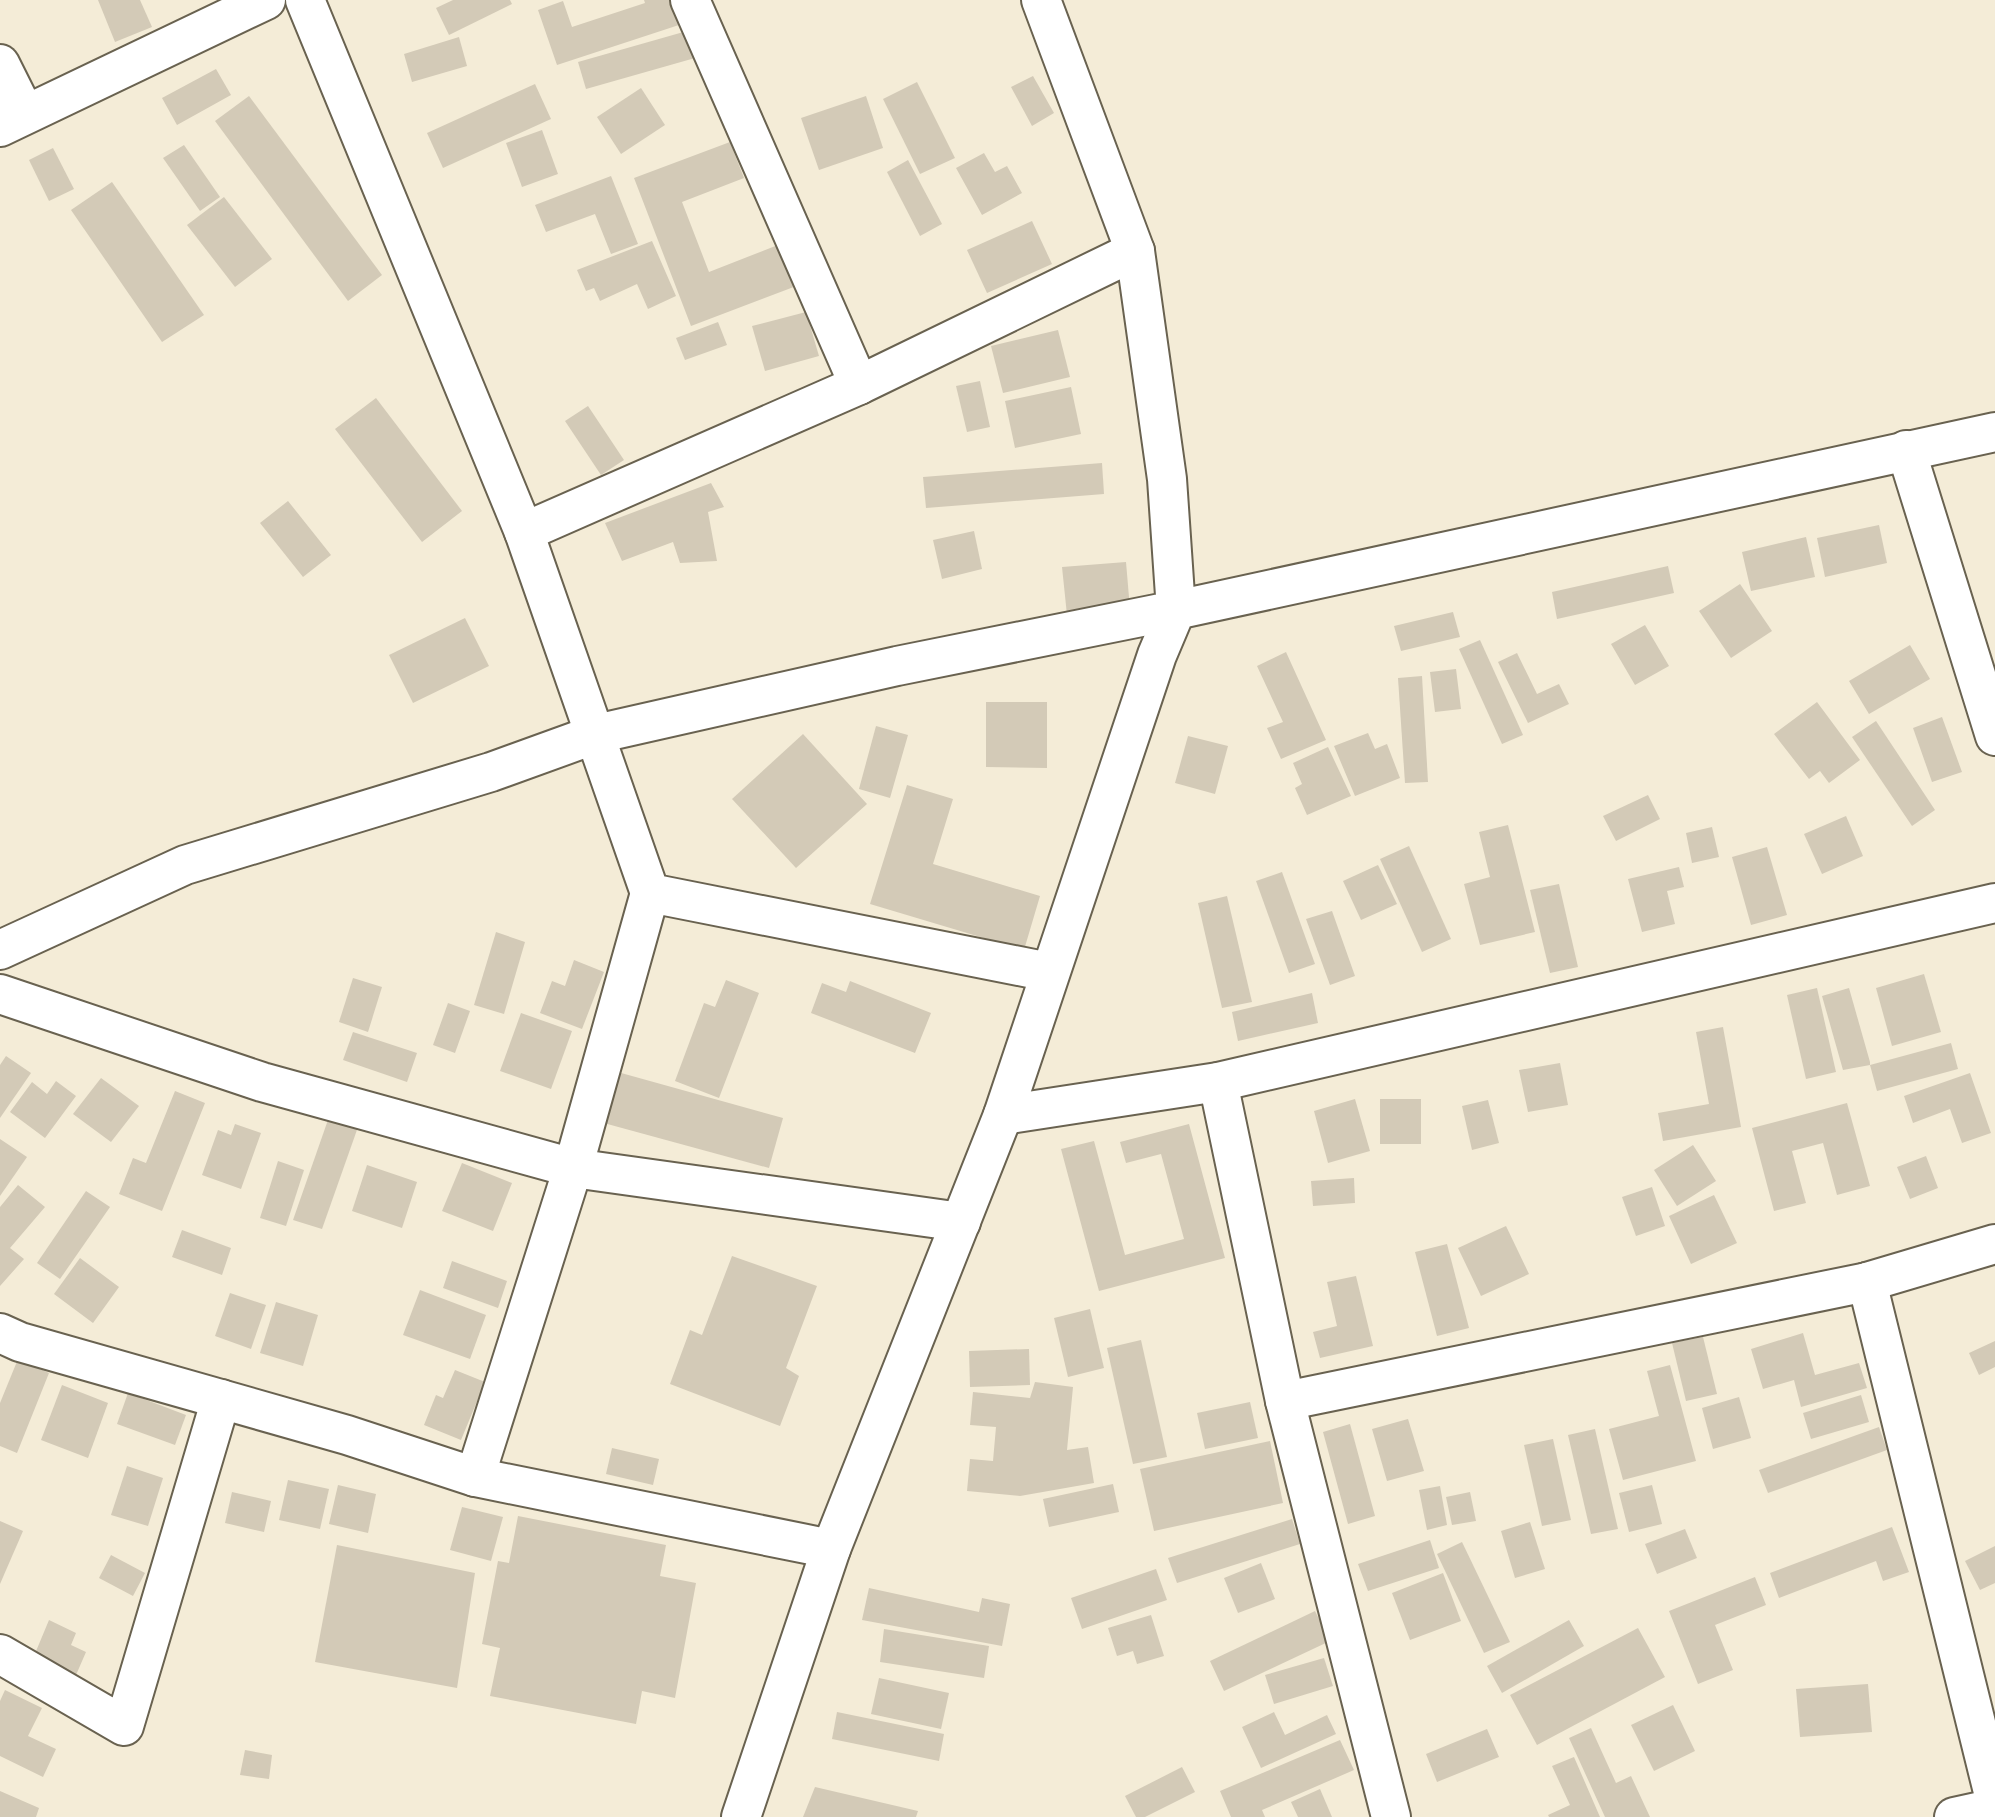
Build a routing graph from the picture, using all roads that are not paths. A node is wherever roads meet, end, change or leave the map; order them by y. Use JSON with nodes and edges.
{"nodes":[{"id":1,"x":266,"y":0,"type":"edge"},
{"id":2,"x":305,"y":0,"type":"edge"},
{"id":3,"x":690,"y":0,"type":"edge"},
{"id":4,"x":1041,"y":0,"type":"edge"},
{"id":5,"x":0,"y":64,"type":"edge"},
{"id":6,"x":12,"y":120,"type":"edge"},
{"id":7,"x":1135,"y":251,"type":"junction"},
{"id":8,"x":859,"y":385,"type":"junction"},
{"id":9,"x":1995,"y":432,"type":"edge"},
{"id":10,"x":1906,"y":450,"type":"junction"},
{"id":11,"x":524,"y":532,"type":"junction"},
{"id":12,"x":1176,"y":610,"type":"junction"},
{"id":13,"x":596,"y":734,"type":"junction"},
{"id":14,"x":1995,"y":736,"type":"edge"},
{"id":15,"x":650,"y":893,"type":"junction"},
{"id":16,"x":1995,"y":903,"type":"edge"},
{"id":17,"x":0,"y":950,"type":"edge"},
{"id":18,"x":1049,"y":972,"type":"junction"},
{"id":19,"x":0,"y":994,"type":"edge"},
{"id":20,"x":1218,"y":1082,"type":"junction"},
{"id":21,"x":1003,"y":1115,"type":"junction"},
{"id":22,"x":573,"y":1168,"type":"junction"},
{"id":23,"x":961,"y":1222,"type":"junction"},
{"id":24,"x":1995,"y":1244,"type":"edge"},
{"id":25,"x":1867,"y":1282,"type":"junction"},
{"id":26,"x":0,"y":1333,"type":"edge"},
{"id":27,"x":221,"y":1399,"type":"junction"},
{"id":28,"x":1285,"y":1401,"type":"junction"},
{"id":29,"x":475,"y":1477,"type":"junction"},
{"id":30,"x":831,"y":1549,"type":"junction"},
{"id":31,"x":0,"y":1654,"type":"edge"},
{"id":32,"x":1995,"y":1800,"type":"edge"},
{"id":33,"x":1995,"y":1808,"type":"edge"},
{"id":34,"x":741,"y":1817,"type":"edge"},
{"id":35,"x":1391,"y":1817,"type":"edge"},
{"id":36,"x":1954,"y":1817,"type":"edge"}],
"edges":[{"from":1,"to":6,"type":"street"},
{"from":2,"to":11,"type":"street"},
{"from":3,"to":8,"type":"street"},
{"from":4,"to":7,"type":"street"},
{"from":5,"to":6,"type":"street"},
{"from":7,"to":8,"type":"street"},
{"from":7,"to":12,"type":"street"},
{"from":8,"to":11,"type":"street"},
{"from":9,"to":10,"type":"street"},
{"from":10,"to":12,"type":"street"},
{"from":10,"to":14,"type":"street"},
{"from":11,"to":13,"type":"street"},
{"from":12,"to":13,"type":"street"},
{"from":12,"to":18,"type":"street"},
{"from":13,"to":15,"type":"street"},
{"from":13,"to":17,"type":"street"},
{"from":15,"to":18,"type":"street"},
{"from":15,"to":22,"type":"street"},
{"from":16,"to":20,"type":"street"},
{"from":18,"to":21,"type":"street"},
{"from":19,"to":22,"type":"street"},
{"from":20,"to":21,"type":"street"},
{"from":20,"to":28,"type":"street"},
{"from":21,"to":23,"type":"street"},
{"from":22,"to":23,"type":"street"},
{"from":22,"to":29,"type":"street"},
{"from":23,"to":30,"type":"street"},
{"from":24,"to":25,"type":"street"},
{"from":25,"to":28,"type":"street"},
{"from":25,"to":32,"type":"street"},
{"from":26,"to":27,"type":"street"},
{"from":27,"to":29,"type":"street"},
{"from":27,"to":31,"type":"street"},
{"from":28,"to":35,"type":"street"},
{"from":29,"to":30,"type":"street"},
{"from":30,"to":34,"type":"street"},
{"from":33,"to":36,"type":"street"}]}
